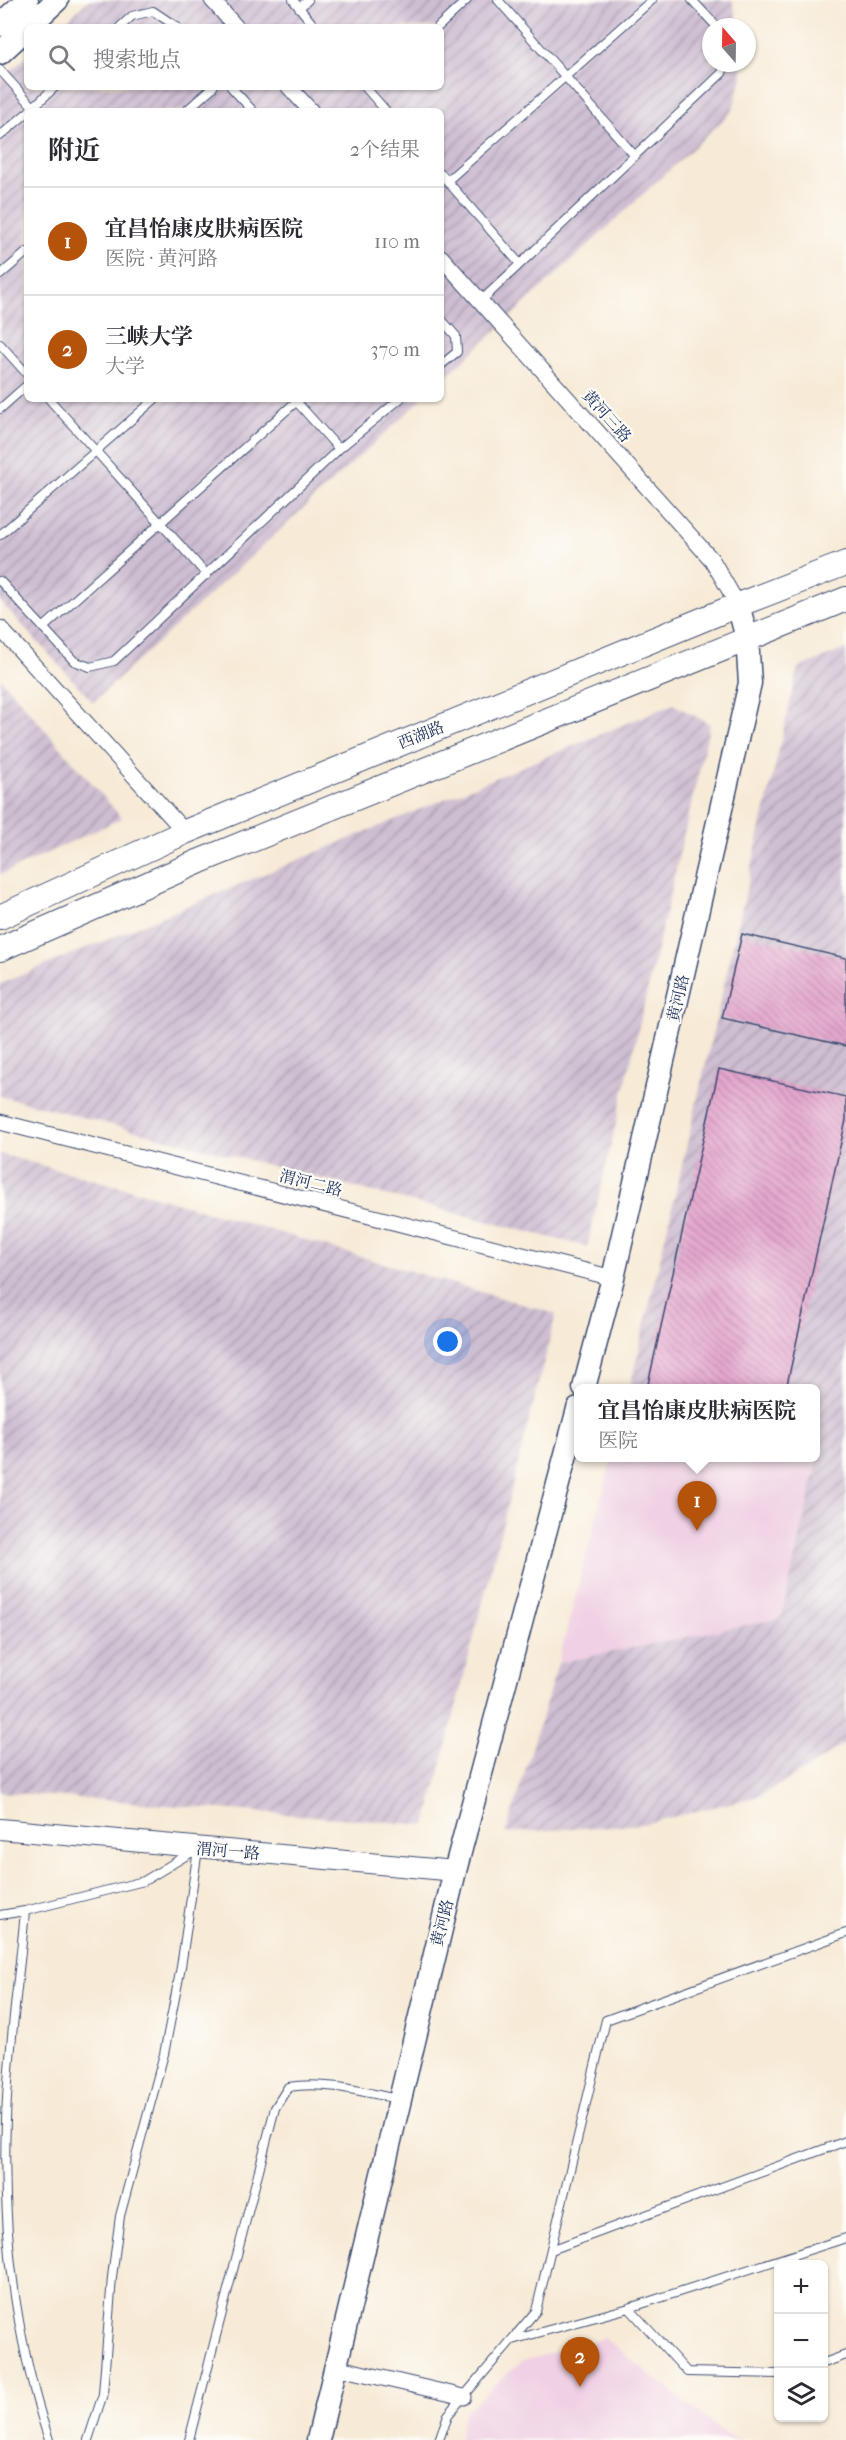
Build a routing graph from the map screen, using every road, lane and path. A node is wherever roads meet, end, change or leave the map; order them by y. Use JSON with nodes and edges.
{"nodes":[{"id":1,"x":27,"y":0,"type":"edge"},
{"id":2,"x":57,"y":0,"type":"edge"},
{"id":3,"x":212,"y":0,"type":"edge"},
{"id":4,"x":293,"y":0,"type":"edge"},
{"id":5,"x":308,"y":0,"type":"edge"},
{"id":6,"x":467,"y":0,"type":"edge"},
{"id":7,"x":498,"y":0,"type":"edge"},
{"id":8,"x":652,"y":0,"type":"edge"},
{"id":9,"x":692,"y":0,"type":"edge"},
{"id":10,"x":299,"y":8,"type":"junction"},
{"id":11,"x":709,"y":18,"type":"edge"},
{"id":12,"x":30,"y":24,"type":"edge"},
{"id":13,"x":123,"y":24,"type":"edge"},
{"id":14,"x":172,"y":24,"type":"edge"},
{"id":15,"x":233,"y":24,"type":"edge"},
{"id":16,"x":312,"y":24,"type":"edge"},
{"id":17,"x":441,"y":24,"type":"edge"},
{"id":18,"x":0,"y":25,"type":"edge"},
{"id":19,"x":24,"y":30,"type":"edge"},
{"id":20,"x":0,"y":53,"type":"edge"},
{"id":21,"x":0,"y":70,"type":"edge"},
{"id":22,"x":723,"y":72,"type":"edge"},
{"id":23,"x":565,"y":76,"type":"junction"},
{"id":24,"x":52,"y":90,"type":"edge"},
{"id":25,"x":210,"y":90,"type":"edge"},
{"id":26,"x":234,"y":90,"type":"edge"},
{"id":27,"x":292,"y":90,"type":"edge"},
{"id":28,"x":370,"y":90,"type":"edge"},
{"id":29,"x":29,"y":108,"type":"edge"},
{"id":30,"x":33,"y":108,"type":"edge"},
{"id":31,"x":189,"y":108,"type":"edge"},
{"id":32,"x":250,"y":108,"type":"edge"},
{"id":33,"x":308,"y":108,"type":"edge"},
{"id":34,"x":384,"y":108,"type":"edge"},
{"id":35,"x":24,"y":116,"type":"edge"},
{"id":36,"x":0,"y":136,"type":"edge"},
{"id":37,"x":635,"y":156,"type":"junction"},
{"id":38,"x":444,"y":178,"type":"edge"},
{"id":39,"x":447,"y":181,"type":"junction"},
{"id":40,"x":24,"y":255,"type":"edge"},
{"id":41,"x":444,"y":259,"type":"edge"},
{"id":42,"x":520,"y":264,"type":"junction"},
{"id":43,"x":0,"y":275,"type":"edge"},
{"id":44,"x":481,"y":301,"type":"junction"},
{"id":45,"x":444,"y":322,"type":"edge"},
{"id":46,"x":0,"y":344,"type":"edge"},
{"id":47,"x":444,"y":363,"type":"edge"},
{"id":48,"x":24,"y":371,"type":"edge"},
{"id":49,"x":24,"y":388,"type":"edge"},
{"id":50,"x":53,"y":402,"type":"edge"},
{"id":51,"x":152,"y":402,"type":"edge"},
{"id":52,"x":294,"y":402,"type":"edge"},
{"id":53,"x":298,"y":402,"type":"edge"},
{"id":54,"x":396,"y":402,"type":"edge"},
{"id":55,"x":0,"y":409,"type":"edge"},
{"id":56,"x":339,"y":449,"type":"junction"},
{"id":57,"x":96,"y":451,"type":"junction"},
{"id":58,"x":160,"y":523,"type":"junction"},
{"id":59,"x":0,"y":535,"type":"edge"},
{"id":60,"x":846,"y":563,"type":"edge"},
{"id":61,"x":207,"y":575,"type":"junction"},
{"id":62,"x":0,"y":581,"type":"edge"},
{"id":63,"x":846,"y":599,"type":"edge"},
{"id":64,"x":738,"y":605,"type":"junction"},
{"id":65,"x":0,"y":628,"type":"edge"},
{"id":66,"x":43,"y":628,"type":"junction"},
{"id":67,"x":747,"y":638,"type":"junction"},
{"id":68,"x":185,"y":832,"type":"junction"},
{"id":69,"x":0,"y":917,"type":"edge"},
{"id":70,"x":0,"y":949,"type":"edge"},
{"id":71,"x":0,"y":1122,"type":"edge"},
{"id":72,"x":613,"y":1278,"type":"junction"},
{"id":73,"x":585,"y":1384,"type":"edge"},
{"id":74,"x":574,"y":1428,"type":"edge"},
{"id":75,"x":0,"y":1829,"type":"edge"},
{"id":76,"x":198,"y":1848,"type":"junction"},
{"id":77,"x":455,"y":1871,"type":"junction"},
{"id":78,"x":25,"y":1911,"type":"junction"},
{"id":79,"x":0,"y":1915,"type":"edge"},
{"id":80,"x":846,"y":1933,"type":"edge"},
{"id":81,"x":399,"y":2099,"type":"junction"},
{"id":82,"x":846,"y":2141,"type":"edge"},
{"id":83,"x":846,"y":2238,"type":"edge"},
{"id":84,"x":551,"y":2250,"type":"junction"},
{"id":85,"x":629,"y":2308,"type":"junction"},
{"id":86,"x":512,"y":2340,"type":"junction"},
{"id":87,"x":846,"y":2355,"type":"edge"},
{"id":88,"x":828,"y":2362,"type":"edge"},
{"id":89,"x":335,"y":2367,"type":"junction"},
{"id":90,"x":774,"y":2374,"type":"edge"},
{"id":91,"x":464,"y":2397,"type":"junction"},
{"id":92,"x":49,"y":2440,"type":"edge"},
{"id":93,"x":88,"y":2440,"type":"edge"},
{"id":94,"x":189,"y":2440,"type":"edge"},
{"id":95,"x":318,"y":2440,"type":"edge"},
{"id":96,"x":439,"y":2440,"type":"edge"}],
"edges":[{"from":1,"to":18,"type":"main road"},
{"from":2,"to":12,"type":"main road"},
{"from":3,"to":15,"type":"street"},
{"from":4,"to":10,"type":"lane"},
{"from":5,"to":10,"type":"lane"},
{"from":6,"to":17,"type":"lane"},
{"from":7,"to":23,"type":"lane"},
{"from":8,"to":23,"type":"lane"},
{"from":9,"to":11,"type":"lane"},
{"from":10,"to":16,"type":"lane"},
{"from":13,"to":14,"type":"lane"},
{"from":19,"to":20,"type":"main road"},
{"from":21,"to":29,"type":"lane"},
{"from":22,"to":37,"type":"lane"},
{"from":23,"to":37,"type":"lane"},
{"from":23,"to":39,"type":"lane"},
{"from":24,"to":30,"type":"lane"},
{"from":25,"to":31,"type":"lane"},
{"from":26,"to":32,"type":"lane"},
{"from":27,"to":33,"type":"street"},
{"from":28,"to":34,"type":"lane"},
{"from":35,"to":36,"type":"lane"},
{"from":37,"to":42,"type":"lane"},
{"from":38,"to":39,"type":"lane"},
{"from":39,"to":42,"type":"lane"},
{"from":40,"to":43,"type":"lane"},
{"from":41,"to":44,"type":"street","name":"黄河三路"},
{"from":42,"to":44,"type":"lane"},
{"from":44,"to":64,"type":"street","name":"黄河三路"},
{"from":45,"to":47,"type":"lane"},
{"from":46,"to":48,"type":"lane"},
{"from":49,"to":55,"type":"lane"},
{"from":50,"to":57,"type":"lane"},
{"from":51,"to":57,"type":"lane"},
{"from":52,"to":58,"type":"lane"},
{"from":53,"to":56,"type":"lane"},
{"from":54,"to":56,"type":"lane"},
{"from":56,"to":61,"type":"lane"},
{"from":57,"to":58,"type":"lane"},
{"from":57,"to":59,"type":"lane"},
{"from":58,"to":61,"type":"lane"},
{"from":58,"to":66,"type":"lane"},
{"from":60,"to":64,"type":"main road","name":"西湖路"},
{"from":61,"to":66,"type":"lane"},
{"from":62,"to":66,"type":"lane"},
{"from":63,"to":67,"type":"main road","name":"西湖路"},
{"from":64,"to":67,"type":"main road","name":"黄河路"},
{"from":64,"to":68,"type":"main road","name":"西湖路"},
{"from":65,"to":68,"type":"street"},
{"from":67,"to":70,"type":"main road","name":"西湖路"},
{"from":67,"to":72,"type":"main road","name":"黄河路"},
{"from":68,"to":69,"type":"main road","name":"西湖路"},
{"from":71,"to":72,"type":"street","name":"渭河二路"},
{"from":72,"to":73,"type":"main road","name":"黄河路"},
{"from":74,"to":77,"type":"main road","name":"黄河路"},
{"from":75,"to":76,"type":"street","name":"渭河一路"},
{"from":76,"to":77,"type":"street","name":"渭河一路"},
{"from":76,"to":78,"type":"lane"},
{"from":76,"to":93,"type":"lane"},
{"from":77,"to":81,"type":"main road","name":"黄河路"},
{"from":78,"to":79,"type":"lane"},
{"from":78,"to":92,"type":"lane"},
{"from":80,"to":84,"type":"lane"},
{"from":81,"to":89,"type":"main road","name":"黄河路"},
{"from":81,"to":94,"type":"lane"},
{"from":82,"to":84,"type":"lane"},
{"from":83,"to":85,"type":"lane"},
{"from":84,"to":86,"type":"lane"},
{"from":85,"to":86,"type":"lane"},
{"from":85,"to":90,"type":"lane"},
{"from":86,"to":91,"type":"lane"},
{"from":87,"to":88,"type":"lane"},
{"from":89,"to":91,"type":"street"},
{"from":89,"to":95,"type":"main road","name":"黄河路"},
{"from":91,"to":96,"type":"lane"}]}
